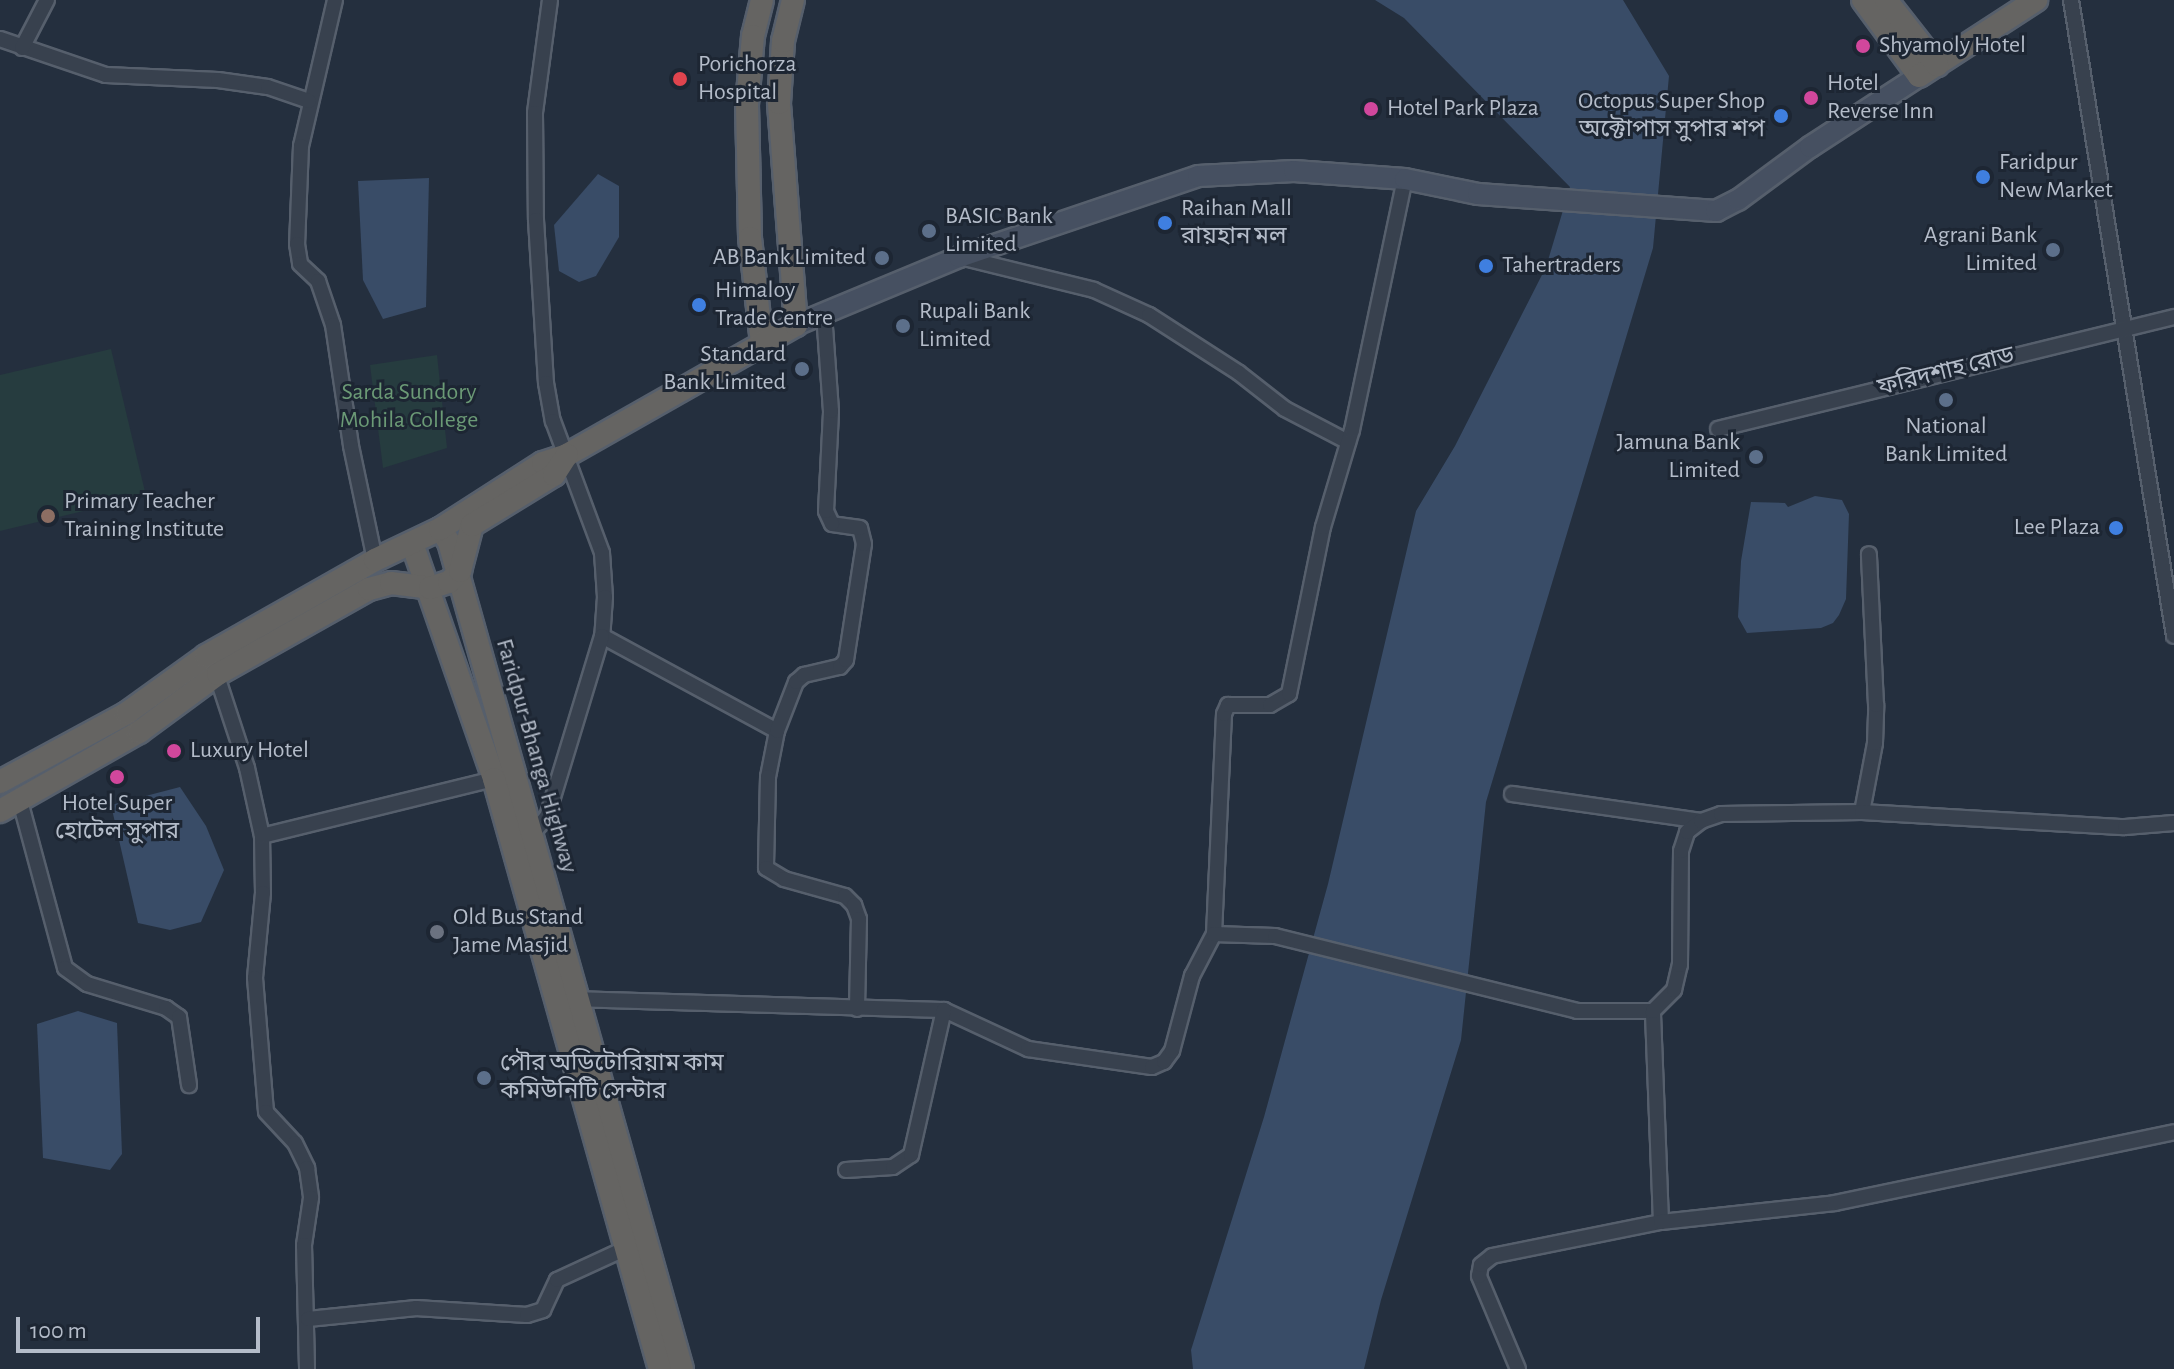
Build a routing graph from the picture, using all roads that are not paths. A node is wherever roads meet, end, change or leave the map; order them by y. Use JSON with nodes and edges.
{"nodes":[{"id":1,"x":47,"y":0,"type":"edge"},
{"id":2,"x":335,"y":0,"type":"edge"},
{"id":3,"x":550,"y":0,"type":"edge"},
{"id":4,"x":762,"y":0,"type":"edge"},
{"id":5,"x":793,"y":0,"type":"edge"},
{"id":6,"x":1863,"y":0,"type":"edge"},
{"id":7,"x":1886,"y":0,"type":"edge"},
{"id":8,"x":2036,"y":0,"type":"edge"},
{"id":9,"x":2071,"y":0,"type":"edge"},
{"id":10,"x":0,"y":39,"type":"edge"},
{"id":11,"x":22,"y":48,"type":"junction"},
{"id":12,"x":1928,"y":71,"type":"junction"},
{"id":13,"x":309,"y":101,"type":"junction"},
{"id":14,"x":1405,"y":179,"type":"junction"},
{"id":15,"x":959,"y":257,"type":"junction"},
{"id":16,"x":824,"y":314,"type":"junction"},
{"id":17,"x":2174,"y":317,"type":"edge"},
{"id":18,"x":796,"y":325,"type":"junction"},
{"id":19,"x":2123,"y":328,"type":"junction"},
{"id":20,"x":762,"y":344,"type":"junction"},
{"id":21,"x":1718,"y":429,"type":"dead end"},
{"id":22,"x":1348,"y":442,"type":"junction"},
{"id":23,"x":567,"y":455,"type":"junction"},
{"id":24,"x":440,"y":529,"type":"junction"},
{"id":25,"x":412,"y":543,"type":"junction"},
{"id":26,"x":1869,"y":554,"type":"dead end"},
{"id":27,"x":375,"y":560,"type":"junction"},
{"id":28,"x":456,"y":576,"type":"junction"},
{"id":29,"x":430,"y":588,"type":"junction"},
{"id":30,"x":2172,"y":613,"type":"edge"},
{"id":31,"x":602,"y":636,"type":"junction"},
{"id":32,"x":2174,"y":636,"type":"edge"},
{"id":33,"x":212,"y":665,"type":"junction"},
{"id":34,"x":500,"y":720,"type":"junction"},
{"id":35,"x":476,"y":727,"type":"junction"},
{"id":36,"x":777,"y":731,"type":"junction"},
{"id":37,"x":494,"y":779,"type":"junction"},
{"id":38,"x":0,"y":782,"type":"edge"},
{"id":39,"x":1512,"y":794,"type":"dead end"},
{"id":40,"x":10,"y":806,"type":"edge"},
{"id":41,"x":1862,"y":812,"type":"junction"},
{"id":42,"x":1701,"y":821,"type":"junction"},
{"id":43,"x":2174,"y":823,"type":"edge"},
{"id":44,"x":532,"y":834,"type":"junction"},
{"id":45,"x":262,"y":836,"type":"junction"},
{"id":46,"x":1214,"y":934,"type":"junction"},
{"id":47,"x":567,"y":1000,"type":"junction"},
{"id":48,"x":857,"y":1009,"type":"junction"},
{"id":49,"x":944,"y":1010,"type":"junction"},
{"id":50,"x":1653,"y":1011,"type":"junction"},
{"id":51,"x":189,"y":1085,"type":"dead end"},
{"id":52,"x":2174,"y":1132,"type":"edge"},
{"id":53,"x":846,"y":1170,"type":"dead end"},
{"id":54,"x":1661,"y":1222,"type":"junction"},
{"id":55,"x":635,"y":1244,"type":"junction"},
{"id":56,"x":308,"y":1319,"type":"junction"},
{"id":57,"x":307,"y":1369,"type":"edge"},
{"id":58,"x":660,"y":1369,"type":"edge"},
{"id":59,"x":682,"y":1369,"type":"edge"},
{"id":60,"x":1518,"y":1369,"type":"edge"}],
"edges":[{"from":1,"to":11,"type":"street"},
{"from":2,"to":13,"type":"street"},
{"from":3,"to":23,"type":"street"},
{"from":4,"to":20,"type":"highway"},
{"from":5,"to":18,"type":"highway"},
{"from":6,"to":12,"type":"highway"},
{"from":7,"to":12,"type":"highway"},
{"from":8,"to":12,"type":"highway"},
{"from":9,"to":19,"type":"street"},
{"from":10,"to":11,"type":"street"},
{"from":11,"to":13,"type":"street"},
{"from":12,"to":14,"type":"main road"},
{"from":13,"to":27,"type":"street"},
{"from":14,"to":15,"type":"main road"},
{"from":14,"to":22,"type":"street"},
{"from":15,"to":16,"type":"main road"},
{"from":15,"to":22,"type":"street"},
{"from":16,"to":18,"type":"main road"},
{"from":16,"to":36,"type":"street"},
{"from":17,"to":19,"type":"street","name":"ফরিদশাহ রোড"},
{"from":18,"to":20,"type":"highway"},
{"from":19,"to":21,"type":"street","name":"ফরিদশাহ রোড"},
{"from":19,"to":30,"type":"street"},
{"from":20,"to":23,"type":"highway"},
{"from":22,"to":46,"type":"street"},
{"from":23,"to":24,"type":"highway"},
{"from":23,"to":28,"type":"highway"},
{"from":23,"to":31,"type":"street"},
{"from":24,"to":25,"type":"highway"},
{"from":24,"to":28,"type":"highway","name":"Faridpur-Bhanga Highway"},
{"from":25,"to":27,"type":"highway"},
{"from":25,"to":29,"type":"highway","name":"Faridpur-Bhanga Highway"},
{"from":26,"to":41,"type":"street"},
{"from":27,"to":33,"type":"highway"},
{"from":28,"to":29,"type":"highway"},
{"from":28,"to":34,"type":"highway","name":"Faridpur-Bhanga Highway"},
{"from":29,"to":33,"type":"highway"},
{"from":29,"to":35,"type":"highway","name":"Faridpur-Bhanga Highway"},
{"from":30,"to":32,"type":"street"},
{"from":31,"to":36,"type":"street"},
{"from":31,"to":44,"type":"street"},
{"from":33,"to":38,"type":"highway"},
{"from":33,"to":40,"type":"highway"},
{"from":33,"to":45,"type":"street"},
{"from":34,"to":35,"type":"highway"},
{"from":34,"to":44,"type":"highway","name":"Faridpur-Bhanga Highway"},
{"from":35,"to":37,"type":"highway","name":"Faridpur-Bhanga Highway"},
{"from":36,"to":48,"type":"street"},
{"from":37,"to":45,"type":"street"},
{"from":37,"to":47,"type":"highway","name":"Faridpur-Bhanga Highway"},
{"from":39,"to":42,"type":"street"},
{"from":40,"to":51,"type":"street"},
{"from":41,"to":42,"type":"street"},
{"from":41,"to":43,"type":"street"},
{"from":42,"to":50,"type":"street"},
{"from":44,"to":47,"type":"highway","name":"Faridpur-Bhanga Highway"},
{"from":45,"to":56,"type":"street"},
{"from":46,"to":49,"type":"street"},
{"from":46,"to":50,"type":"street"},
{"from":47,"to":48,"type":"street"},
{"from":47,"to":55,"type":"highway","name":"Faridpur-Bhanga Highway"},
{"from":48,"to":49,"type":"street"},
{"from":49,"to":53,"type":"street"},
{"from":50,"to":54,"type":"street"},
{"from":52,"to":54,"type":"street"},
{"from":54,"to":60,"type":"street"},
{"from":55,"to":56,"type":"street"},
{"from":55,"to":58,"type":"highway","name":"Faridpur-Bhanga Highway"},
{"from":55,"to":59,"type":"highway","name":"Faridpur-Bhanga Highway"},
{"from":56,"to":57,"type":"street"}]}
